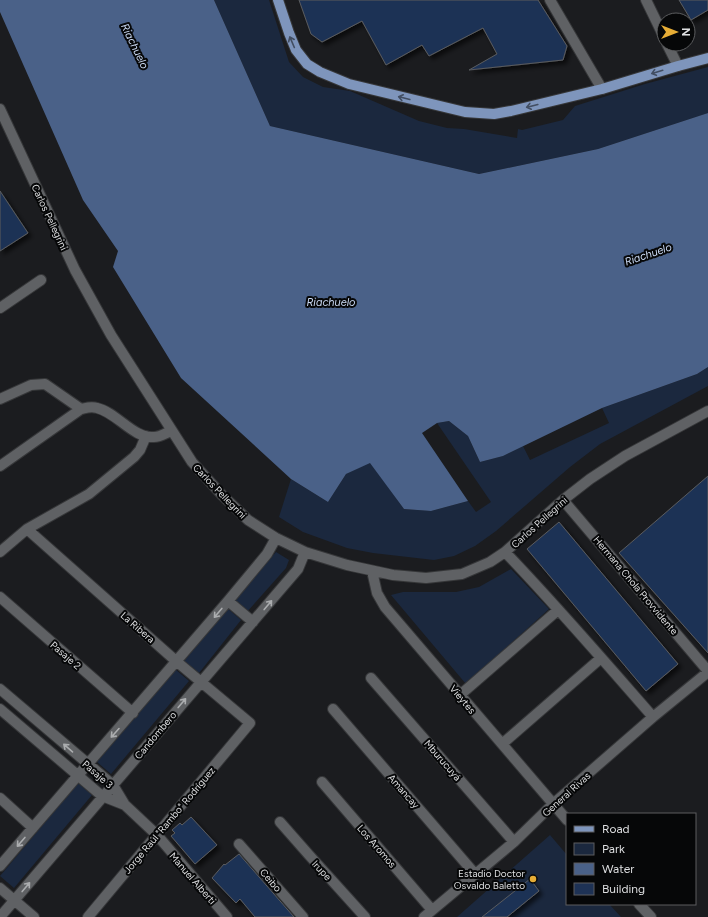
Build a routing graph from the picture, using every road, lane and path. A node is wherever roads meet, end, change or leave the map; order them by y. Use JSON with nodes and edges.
{"nodes":[{"id":1,"x":278,"y":0,"type":"edge"},
{"id":2,"x":550,"y":0,"type":"edge"},
{"id":3,"x":646,"y":0,"type":"edge"},
{"id":4,"x":656,"y":21,"type":"edge"},
{"id":5,"x":671,"y":52,"type":"edge"},
{"id":6,"x":708,"y":58,"type":"edge"},
{"id":7,"x":678,"y":66,"type":"junction"},
{"id":8,"x":602,"y":89,"type":"junction"},
{"id":9,"x":0,"y":109,"type":"edge"},
{"id":10,"x":41,"y":280,"type":"dead end"},
{"id":11,"x":0,"y":308,"type":"edge"},
{"id":12,"x":0,"y":399,"type":"edge"},
{"id":13,"x":81,"y":409,"type":"junction"},
{"id":14,"x":708,"y":412,"type":"edge"},
{"id":15,"x":171,"y":431,"type":"junction"},
{"id":16,"x":146,"y":436,"type":"junction"},
{"id":17,"x":0,"y":466,"type":"edge"},
{"id":18,"x":563,"y":500,"type":"junction"},
{"id":19,"x":27,"y":529,"type":"junction"},
{"id":20,"x":276,"y":538,"type":"junction"},
{"id":21,"x":0,"y":552,"type":"edge"},
{"id":22,"x":305,"y":552,"type":"junction"},
{"id":23,"x":505,"y":552,"type":"junction"},
{"id":24,"x":372,"y":571,"type":"junction"},
{"id":25,"x":0,"y":597,"type":"edge"},
{"id":26,"x":228,"y":601,"type":"junction"},
{"id":27,"x":558,"y":610,"type":"junction"},
{"id":28,"x":253,"y":622,"type":"junction"},
{"id":29,"x":601,"y":658,"type":"junction"},
{"id":30,"x":176,"y":661,"type":"junction"},
{"id":31,"x":708,"y":671,"type":"edge"},
{"id":32,"x":371,"y":678,"type":"dead end"},
{"id":33,"x":201,"y":681,"type":"junction"},
{"id":34,"x":0,"y":689,"type":"edge"},
{"id":35,"x":460,"y":695,"type":"junction"},
{"id":36,"x":0,"y":709,"type":"edge"},
{"id":37,"x":333,"y":709,"type":"dead end"},
{"id":38,"x":133,"y":713,"type":"junction"},
{"id":39,"x":653,"y":717,"type":"junction"},
{"id":40,"x":250,"y":723,"type":"joint"},
{"id":41,"x":502,"y":744,"type":"junction"},
{"id":42,"x":87,"y":764,"type":"junction"},
{"id":43,"x":78,"y":775,"type":"junction"},
{"id":44,"x":322,"y":782,"type":"dead end"},
{"id":45,"x":112,"y":785,"type":"junction"},
{"id":46,"x":102,"y":796,"type":"junction"},
{"id":47,"x":0,"y":798,"type":"edge"},
{"id":48,"x":554,"y":804,"type":"junction"},
{"id":49,"x":125,"y":805,"type":"junction"},
{"id":50,"x":566,"y":819,"type":"edge"},
{"id":51,"x":280,"y":822,"type":"dead end"},
{"id":52,"x":33,"y":828,"type":"junction"},
{"id":53,"x":157,"y":835,"type":"junction"},
{"id":54,"x":514,"y":842,"type":"junction"},
{"id":55,"x":239,"y":844,"type":"dead end"},
{"id":56,"x":0,"y":866,"type":"edge"},
{"id":57,"x":475,"y":874,"type":"junction"},
{"id":58,"x":0,"y":888,"type":"edge"},
{"id":59,"x":15,"y":900,"type":"junction"},
{"id":60,"x":640,"y":905,"type":"edge"},
{"id":61,"x":432,"y":910,"type":"junction"},
{"id":62,"x":0,"y":917,"type":"edge"},
{"id":63,"x":34,"y":917,"type":"edge"},
{"id":64,"x":88,"y":917,"type":"edge"},
{"id":65,"x":226,"y":917,"type":"edge"},
{"id":66,"x":303,"y":917,"type":"edge"},
{"id":67,"x":366,"y":917,"type":"edge"},
{"id":68,"x":424,"y":917,"type":"edge"},
{"id":69,"x":651,"y":917,"type":"edge"}],
"edges":[{"from":8,"to":1,"type":"main road","one_way":true},
{"from":2,"to":8,"type":"street"},
{"from":3,"to":4,"type":"street"},
{"from":5,"to":7,"type":"street"},
{"from":6,"to":7,"type":"main road"},
{"from":7,"to":8,"type":"main road","one_way":true},
{"from":9,"to":15,"type":"street","name":"Carlos Pellegrini"},
{"from":10,"to":11,"type":"street"},
{"from":12,"to":13,"type":"street"},
{"from":13,"to":16,"type":"street"},
{"from":13,"to":17,"type":"street"},
{"from":14,"to":18,"type":"street","name":"Carlos Pellegrini"},
{"from":15,"to":16,"type":"street"},
{"from":15,"to":20,"type":"street","name":"Carlos Pellegrini"},
{"from":16,"to":19,"type":"street"},
{"from":18,"to":23,"type":"street","name":"Carlos Pellegrini"},
{"from":18,"to":31,"type":"street","name":"Hermana Chola Provvidente"},
{"from":19,"to":21,"type":"street"},
{"from":19,"to":30,"type":"street","name":"La Ribera"},
{"from":20,"to":22,"type":"street","name":"Carlos Pellegrini"},
{"from":20,"to":26,"type":"street"},
{"from":22,"to":24,"type":"street","name":"Carlos Pellegrini"},
{"from":28,"to":22,"type":"street","name":"Candombero","one_way":true},
{"from":23,"to":24,"type":"street","name":"Carlos Pellegrini"},
{"from":23,"to":27,"type":"street"},
{"from":24,"to":35,"type":"street","name":"Vieytes"},
{"from":25,"to":38,"type":"street","name":"Pasaje 2"},
{"from":26,"to":28,"type":"street"},
{"from":26,"to":30,"type":"street","one_way":true},
{"from":27,"to":29,"type":"street"},
{"from":27,"to":35,"type":"street"},
{"from":28,"to":33,"type":"street","name":"Candombero"},
{"from":29,"to":39,"type":"street"},
{"from":29,"to":41,"type":"street"},
{"from":30,"to":33,"type":"street","name":"La Ribera"},
{"from":30,"to":38,"type":"street"},
{"from":31,"to":39,"type":"street","name":"General Rivas"},
{"from":32,"to":54,"type":"street","name":"Mburucuyá"},
{"from":33,"to":40,"type":"street","name":"La Ribera"},
{"from":45,"to":33,"type":"street","name":"Candombero","one_way":true},
{"from":42,"to":34,"type":"street","name":"Pasaje 3","one_way":true},
{"from":35,"to":41,"type":"street","name":"Vieytes"},
{"from":36,"to":43,"type":"street","name":"Pasaje 3"},
{"from":37,"to":57,"type":"street","name":"Amancay"},
{"from":38,"to":42,"type":"street","one_way":true},
{"from":39,"to":48,"type":"street","name":"General Rivas"},
{"from":40,"to":53,"type":"street","name":"Jorge Raúl \"Rambo\" Rodríguez"},
{"from":41,"to":48,"type":"street","name":"Vieytes"},
{"from":42,"to":43,"type":"street"},
{"from":42,"to":45,"type":"street","name":"Pasaje 3"},
{"from":43,"to":46,"type":"street","name":"Pasaje 3"},
{"from":43,"to":52,"type":"street"},
{"from":44,"to":61,"type":"street","name":"Los Aromos"},
{"from":45,"to":46,"type":"street","name":"Candombero"},
{"from":45,"to":49,"type":"street","name":"Pasaje 3"},
{"from":46,"to":49,"type":"street","name":"Pasaje 3"},
{"from":59,"to":46,"type":"street","name":"Candombero","one_way":true},
{"from":47,"to":52,"type":"street"},
{"from":48,"to":50,"type":"street","name":"Vieytes"},
{"from":48,"to":54,"type":"street","name":"General Rivas"},
{"from":49,"to":53,"type":"street","name":"Manuel Alberti"},
{"from":51,"to":67,"type":"street","name":"Irupe"},
{"from":52,"to":56,"type":"street","one_way":true},
{"from":53,"to":64,"type":"street","name":"Jorge Raúl \"Rambo\" Rodríguez"},
{"from":53,"to":65,"type":"street","name":"Manuel Alberti"},
{"from":54,"to":57,"type":"street","name":"General Rivas"},
{"from":55,"to":66,"type":"street","name":"Ceibo"},
{"from":57,"to":61,"type":"street","name":"General Rivas"},
{"from":58,"to":59,"type":"street"},
{"from":59,"to":62,"type":"street","name":"Candombero"},
{"from":59,"to":63,"type":"street"},
{"from":60,"to":69,"type":"street"},
{"from":61,"to":68,"type":"street","name":"General Rivas"}]}
